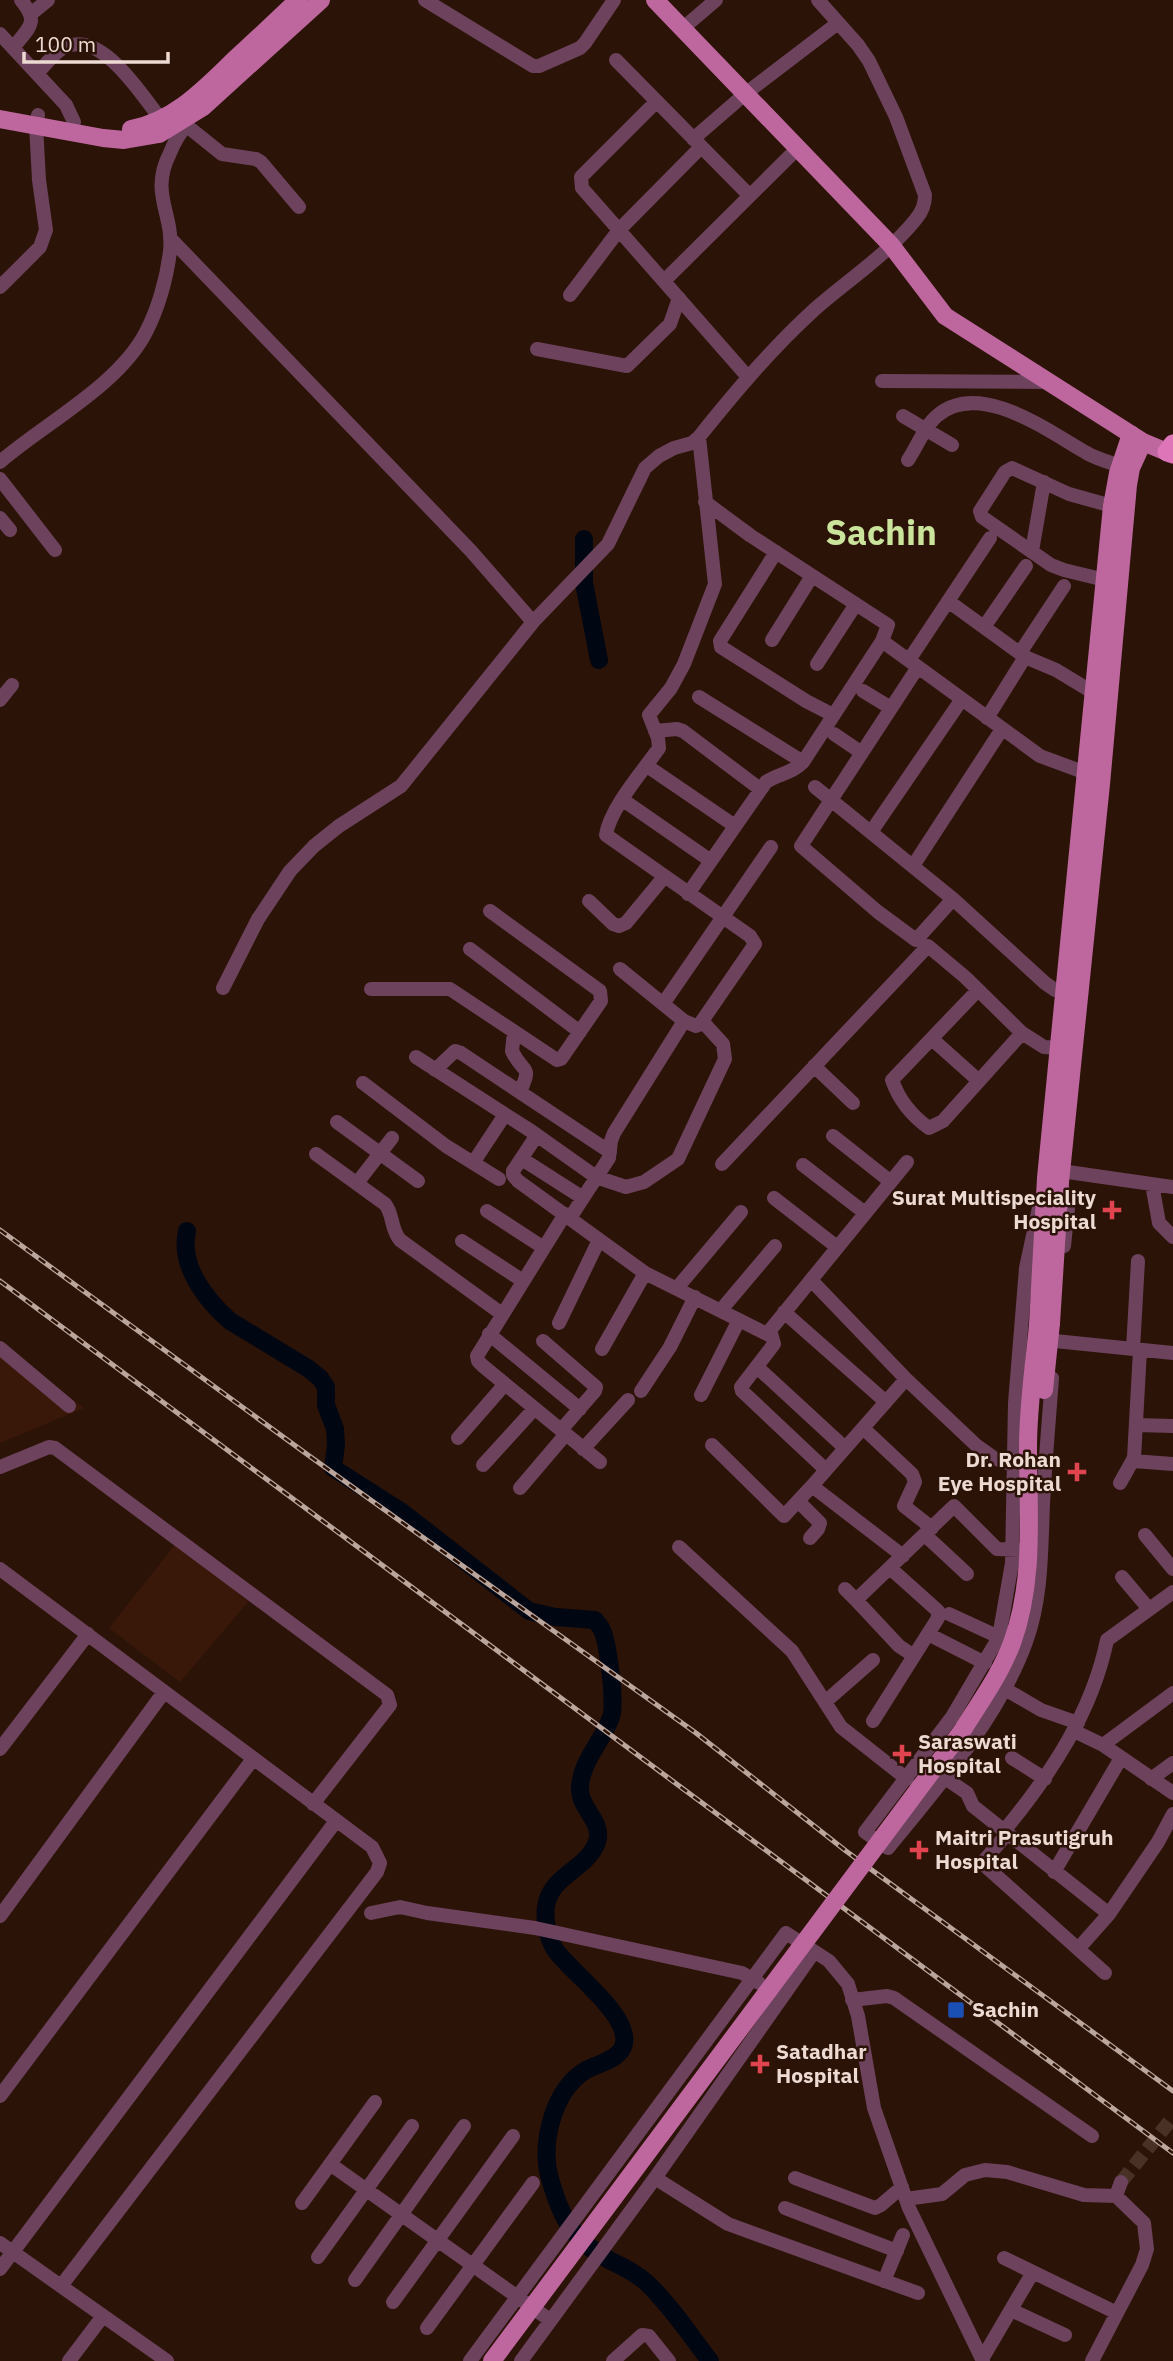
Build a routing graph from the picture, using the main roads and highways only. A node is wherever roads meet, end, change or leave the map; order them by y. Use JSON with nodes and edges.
{"nodes":[{"id":1,"x":298,"y":0,"type":"edge"},
{"id":2,"x":321,"y":0,"type":"edge"},
{"id":3,"x":657,"y":1,"type":"edge"},
{"id":4,"x":0,"y":108,"type":"edge"},
{"id":5,"x":0,"y":118,"type":"edge"},
{"id":6,"x":37,"y":120,"type":"junction"},
{"id":7,"x":175,"y":121,"type":"junction"},
{"id":8,"x":1137,"y":438,"type":"junction"},
{"id":9,"x":1171,"y":450,"type":"edge"},
{"id":10,"x":1091,"y":776,"type":"junction"},
{"id":11,"x":1084,"y":872,"type":"junction"},
{"id":12,"x":1071,"y":1012,"type":"junction"},
{"id":13,"x":1055,"y":1175,"type":"junction"},
{"id":14,"x":1044,"y":1324,"type":"junction"},
{"id":15,"x":492,"y":2361,"type":"edge"},
{"id":16,"x":506,"y":2361,"type":"edge"}],
"edges":[{"from":1,"to":7,"type":"main road"},
{"from":2,"to":7,"type":"main road"},
{"from":3,"to":8,"type":"main road"},
{"from":4,"to":6,"type":"main road"},
{"from":5,"to":6,"type":"main road"},
{"from":6,"to":7,"type":"main road"},
{"from":6,"to":7,"type":"main road"},
{"from":8,"to":9,"type":"main road"},
{"from":8,"to":10,"type":"main road"},
{"from":8,"to":10,"type":"main road"},
{"from":10,"to":11,"type":"main road"},
{"from":11,"to":12,"type":"main road"},
{"from":11,"to":12,"type":"main road"},
{"from":12,"to":13,"type":"main road"},
{"from":12,"to":13,"type":"main road"},
{"from":13,"to":14,"type":"main road"},
{"from":14,"to":15,"type":"main road","bridge":true},
{"from":14,"to":16,"type":"main road","bridge":true}]}
